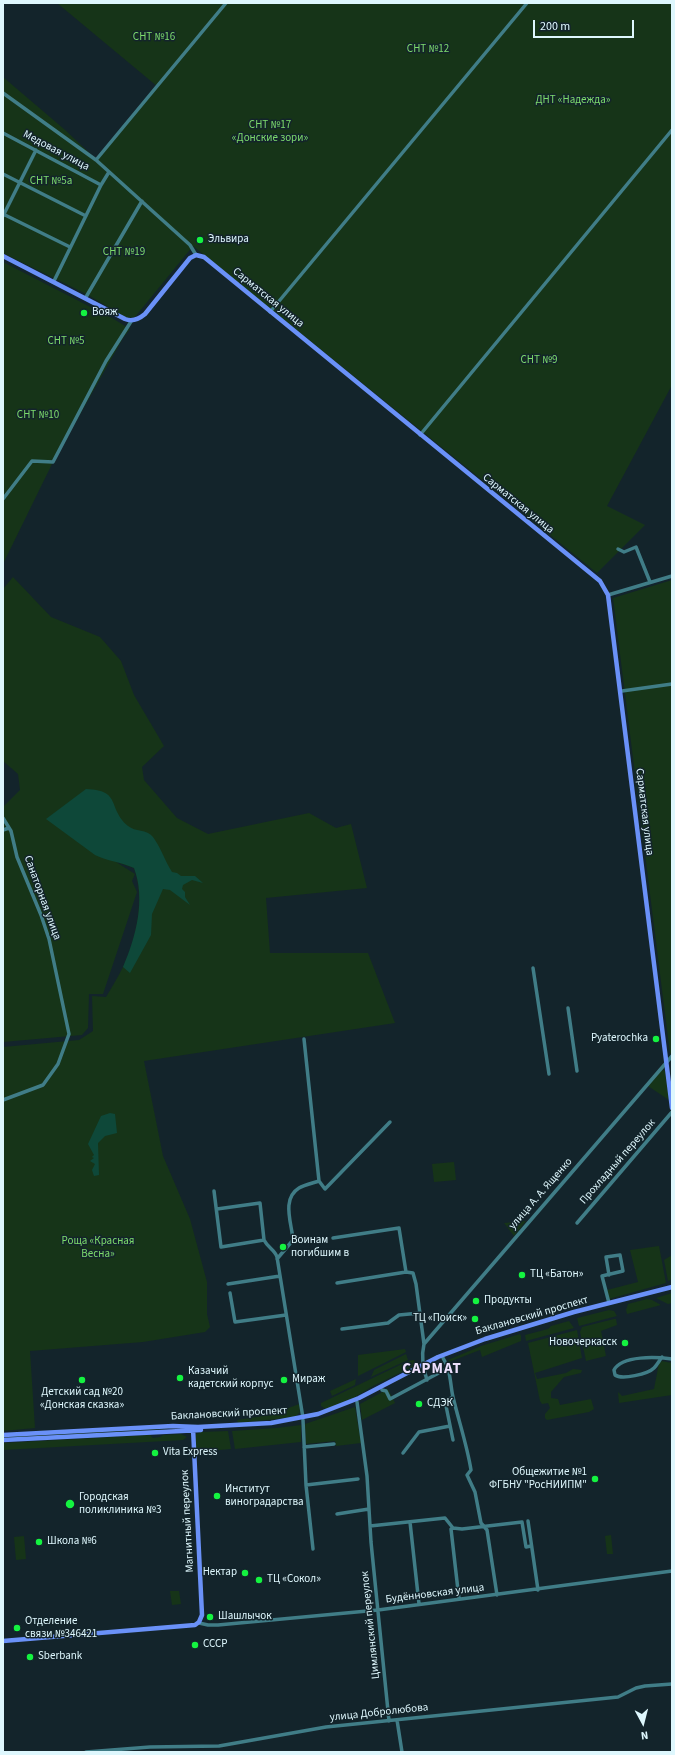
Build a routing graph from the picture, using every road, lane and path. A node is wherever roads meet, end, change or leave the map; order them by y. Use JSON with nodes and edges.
{"nodes":[{"id":1,"x":226,"y":3,"type":"edge"},
{"id":2,"x":527,"y":3,"type":"edge"},
{"id":3,"x":3,"y":93,"type":"edge"},
{"id":4,"x":672,"y":130,"type":"edge"},
{"id":5,"x":3,"y":133,"type":"edge"},
{"id":6,"x":36,"y":150,"type":"junction"},
{"id":7,"x":96,"y":160,"type":"junction"},
{"id":8,"x":109,"y":172,"type":"junction"},
{"id":9,"x":3,"y":174,"type":"edge"},
{"id":10,"x":20,"y":182,"type":"junction"},
{"id":11,"x":101,"y":185,"type":"junction"},
{"id":12,"x":142,"y":201,"type":"junction"},
{"id":13,"x":3,"y":215,"type":"edge"},
{"id":14,"x":86,"y":216,"type":"junction"},
{"id":15,"x":70,"y":248,"type":"junction"},
{"id":16,"x":3,"y":256,"type":"edge"},
{"id":17,"x":196,"y":256,"type":"junction"},
{"id":18,"x":54,"y":281,"type":"junction"},
{"id":19,"x":86,"y":298,"type":"junction"},
{"id":20,"x":270,"y":312,"type":"junction"},
{"id":21,"x":132,"y":320,"type":"junction"},
{"id":22,"x":420,"y":435,"type":"junction"},
{"id":23,"x":3,"y":499,"type":"edge"},
{"id":24,"x":618,"y":549,"type":"dead end"},
{"id":25,"x":672,"y":576,"type":"edge"},
{"id":26,"x":650,"y":582,"type":"junction"},
{"id":27,"x":608,"y":595,"type":"junction"},
{"id":28,"x":672,"y":684,"type":"edge"},
{"id":29,"x":622,"y":691,"type":"dead end"},
{"id":30,"x":3,"y":818,"type":"edge"},
{"id":31,"x":10,"y":828,"type":"junction"},
{"id":32,"x":3,"y":830,"type":"edge"},
{"id":33,"x":533,"y":968,"type":"dead end"},
{"id":34,"x":568,"y":1008,"type":"dead end"},
{"id":35,"x":304,"y":1039,"type":"dead end"},
{"id":36,"x":672,"y":1056,"type":"edge"},
{"id":37,"x":667,"y":1062,"type":"junction"},
{"id":38,"x":577,"y":1071,"type":"dead end"},
{"id":39,"x":549,"y":1074,"type":"dead end"},
{"id":40,"x":3,"y":1100,"type":"edge"},
{"id":41,"x":672,"y":1108,"type":"edge"},
{"id":42,"x":672,"y":1112,"type":"edge"},
{"id":43,"x":390,"y":1122,"type":"dead end"},
{"id":44,"x":320,"y":1181,"type":"junction"},
{"id":45,"x":214,"y":1191,"type":"dead end"},
{"id":46,"x":217,"y":1209,"type":"junction"},
{"id":47,"x":577,"y":1223,"type":"dead end"},
{"id":48,"x":332,"y":1238,"type":"dead end"},
{"id":49,"x":264,"y":1240,"type":"junction"},
{"id":50,"x":277,"y":1259,"type":"junction"},
{"id":51,"x":406,"y":1272,"type":"junction"},
{"id":52,"x":609,"y":1274,"type":"junction"},
{"id":53,"x":280,"y":1276,"type":"junction"},
{"id":54,"x":337,"y":1282,"type":"dead end"},
{"id":55,"x":228,"y":1284,"type":"dead end"},
{"id":56,"x":672,"y":1288,"type":"edge"},
{"id":57,"x":230,"y":1293,"type":"dead end"},
{"id":58,"x":609,"y":1303,"type":"junction"},
{"id":59,"x":420,"y":1313,"type":"junction"},
{"id":60,"x":286,"y":1315,"type":"junction"},
{"id":61,"x":342,"y":1328,"type":"dead end"},
{"id":62,"x":522,"y":1328,"type":"junction"},
{"id":63,"x":424,"y":1344,"type":"junction"},
{"id":64,"x":443,"y":1358,"type":"junction"},
{"id":65,"x":662,"y":1358,"type":"junction"},
{"id":66,"x":672,"y":1359,"type":"edge"},
{"id":67,"x":423,"y":1367,"type":"junction"},
{"id":68,"x":448,"y":1368,"type":"junction"},
{"id":69,"x":427,"y":1380,"type":"junction"},
{"id":70,"x":382,"y":1390,"type":"junction"},
{"id":71,"x":453,"y":1397,"type":"junction"},
{"id":72,"x":357,"y":1402,"type":"junction"},
{"id":73,"x":303,"y":1419,"type":"junction"},
{"id":74,"x":450,"y":1426,"type":"junction"},
{"id":75,"x":193,"y":1428,"type":"junction"},
{"id":76,"x":3,"y":1435,"type":"edge"},
{"id":77,"x":3,"y":1440,"type":"edge"},
{"id":78,"x":453,"y":1440,"type":"dead end"},
{"id":79,"x":334,"y":1444,"type":"dead end"},
{"id":80,"x":304,"y":1447,"type":"junction"},
{"id":81,"x":403,"y":1453,"type":"dead end"},
{"id":82,"x":358,"y":1479,"type":"dead end"},
{"id":83,"x":306,"y":1485,"type":"junction"},
{"id":84,"x":369,"y":1509,"type":"junction"},
{"id":85,"x":337,"y":1514,"type":"dead end"},
{"id":86,"x":528,"y":1521,"type":"dead end"},
{"id":87,"x":410,"y":1522,"type":"junction"},
{"id":88,"x":370,"y":1526,"type":"junction"},
{"id":89,"x":485,"y":1526,"type":"junction"},
{"id":90,"x":453,"y":1528,"type":"junction"},
{"id":91,"x":531,"y":1546,"type":"junction"},
{"id":92,"x":313,"y":1549,"type":"dead end"},
{"id":93,"x":672,"y":1571,"type":"edge"},
{"id":94,"x":538,"y":1590,"type":"junction"},
{"id":95,"x":497,"y":1595,"type":"junction"},
{"id":96,"x":459,"y":1599,"type":"junction"},
{"id":97,"x":419,"y":1604,"type":"junction"},
{"id":98,"x":378,"y":1610,"type":"junction"},
{"id":99,"x":199,"y":1623,"type":"junction"},
{"id":100,"x":3,"y":1641,"type":"edge"},
{"id":101,"x":672,"y":1684,"type":"edge"},
{"id":102,"x":397,"y":1720,"type":"junction"},
{"id":103,"x":389,"y":1721,"type":"junction"},
{"id":104,"x":86,"y":1752,"type":"edge"},
{"id":105,"x":402,"y":1752,"type":"edge"}],
"edges":[{"from":1,"to":7,"type":"street"},
{"from":2,"to":20,"type":"street"},
{"from":3,"to":7,"type":"street"},
{"from":4,"to":22,"type":"street"},
{"from":5,"to":6,"type":"street","name":"Медовая улица"},
{"from":6,"to":10,"type":"street"},
{"from":6,"to":11,"type":"street","name":"Медовая улица"},
{"from":7,"to":8,"type":"street"},
{"from":8,"to":11,"type":"street"},
{"from":8,"to":12,"type":"street"},
{"from":9,"to":10,"type":"street"},
{"from":10,"to":13,"type":"street"},
{"from":10,"to":14,"type":"street"},
{"from":11,"to":14,"type":"street"},
{"from":12,"to":17,"type":"street"},
{"from":12,"to":19,"type":"street"},
{"from":13,"to":15,"type":"street"},
{"from":14,"to":15,"type":"street"},
{"from":15,"to":18,"type":"street"},
{"from":16,"to":18,"type":"main road"},
{"from":17,"to":20,"type":"main road","name":"Сарматская улица"},
{"from":17,"to":21,"type":"main road"},
{"from":18,"to":19,"type":"main road"},
{"from":19,"to":21,"type":"main road"},
{"from":20,"to":22,"type":"main road","name":"Сарматская улица"},
{"from":21,"to":23,"type":"street"},
{"from":22,"to":27,"type":"main road","name":"Сарматская улица"},
{"from":24,"to":26,"type":"street"},
{"from":25,"to":26,"type":"street"},
{"from":26,"to":27,"type":"street"},
{"from":27,"to":37,"type":"main road","name":"Сарматская улица"},
{"from":28,"to":29,"type":"street"},
{"from":30,"to":31,"type":"street","name":"Санаторная улица"},
{"from":31,"to":32,"type":"street"},
{"from":31,"to":40,"type":"street","name":"Санаторная улица"},
{"from":33,"to":39,"type":"street"},
{"from":34,"to":38,"type":"street"},
{"from":35,"to":44,"type":"street"},
{"from":36,"to":37,"type":"street","name":"улица А. А. Ященко"},
{"from":37,"to":41,"type":"main road","name":"Сарматская улица"},
{"from":37,"to":63,"type":"street","name":"улица А. А. Ященко"},
{"from":42,"to":47,"type":"street","name":"Прохладный переулок"},
{"from":43,"to":44,"type":"street"},
{"from":44,"to":50,"type":"street"},
{"from":45,"to":46,"type":"street"},
{"from":46,"to":49,"type":"street"},
{"from":46,"to":49,"type":"street"},
{"from":48,"to":51,"type":"street"},
{"from":49,"to":50,"type":"street"},
{"from":50,"to":53,"type":"street"},
{"from":51,"to":54,"type":"street"},
{"from":51,"to":59,"type":"street"},
{"from":52,"to":52,"type":"street"},
{"from":52,"to":58,"type":"street"},
{"from":53,"to":55,"type":"street"},
{"from":53,"to":60,"type":"street"},
{"from":56,"to":58,"type":"main road","name":"Баклановский проспект"},
{"from":56,"to":62,"type":"main road","name":"Баклановский проспект"},
{"from":57,"to":60,"type":"street"},
{"from":58,"to":62,"type":"main road","name":"Баклановский проспект"},
{"from":59,"to":61,"type":"street"},
{"from":59,"to":63,"type":"street"},
{"from":60,"to":73,"type":"street"},
{"from":62,"to":64,"type":"main road","name":"Баклановский проспект"},
{"from":62,"to":67,"type":"main road","name":"Баклановский проспект"},
{"from":63,"to":67,"type":"street"},
{"from":64,"to":67,"type":"main road","name":"Баклановский проспект"},
{"from":64,"to":68,"type":"street"},
{"from":65,"to":65,"type":"street"},
{"from":65,"to":66,"type":"street"},
{"from":67,"to":69,"type":"street"},
{"from":67,"to":70,"type":"main road","name":"Баклановский проспект"},
{"from":67,"to":73,"type":"main road","name":"Баклановский проспект"},
{"from":68,"to":69,"type":"street"},
{"from":68,"to":71,"type":"street"},
{"from":69,"to":70,"type":"street"},
{"from":70,"to":72,"type":"main road","name":"Баклановский проспект"},
{"from":71,"to":74,"type":"street"},
{"from":71,"to":89,"type":"street"},
{"from":72,"to":73,"type":"main road","name":"Баклановский проспект"},
{"from":72,"to":84,"type":"street","name":"Цимлянский переулок"},
{"from":73,"to":75,"type":"main road","name":"Баклановский проспект"},
{"from":73,"to":80,"type":"street"},
{"from":74,"to":78,"type":"street"},
{"from":74,"to":81,"type":"street"},
{"from":75,"to":76,"type":"main road","name":"Баклановский проспект"},
{"from":75,"to":77,"type":"main road","name":"Баклановский проспект"},
{"from":75,"to":99,"type":"main road","name":"Магнитный переулок"},
{"from":79,"to":80,"type":"street"},
{"from":80,"to":83,"type":"street"},
{"from":82,"to":83,"type":"street"},
{"from":83,"to":92,"type":"street"},
{"from":84,"to":85,"type":"street"},
{"from":84,"to":88,"type":"street","name":"Цимлянский переулок"},
{"from":86,"to":91,"type":"street"},
{"from":87,"to":88,"type":"street"},
{"from":87,"to":90,"type":"street"},
{"from":87,"to":97,"type":"street"},
{"from":88,"to":98,"type":"street","name":"Цимлянский переулок"},
{"from":89,"to":90,"type":"street"},
{"from":89,"to":91,"type":"street"},
{"from":89,"to":95,"type":"street"},
{"from":90,"to":96,"type":"street"},
{"from":91,"to":94,"type":"street"},
{"from":93,"to":94,"type":"street","name":"Будённовская улица"},
{"from":94,"to":95,"type":"street","name":"Будённовская улица"},
{"from":95,"to":96,"type":"street","name":"Будённовская улица"},
{"from":96,"to":97,"type":"street","name":"Будённовская улица"},
{"from":97,"to":98,"type":"street","name":"Будённовская улица"},
{"from":98,"to":99,"type":"street","name":"Будённовская улица"},
{"from":98,"to":103,"type":"street","name":"Цимлянский переулок"},
{"from":99,"to":100,"type":"main road"},
{"from":101,"to":102,"type":"street","name":"улица Добролюбова"},
{"from":102,"to":103,"type":"street","name":"улица Добролюбова"},
{"from":102,"to":105,"type":"street"},
{"from":103,"to":104,"type":"street","name":"улица Добролюбова"}]}
